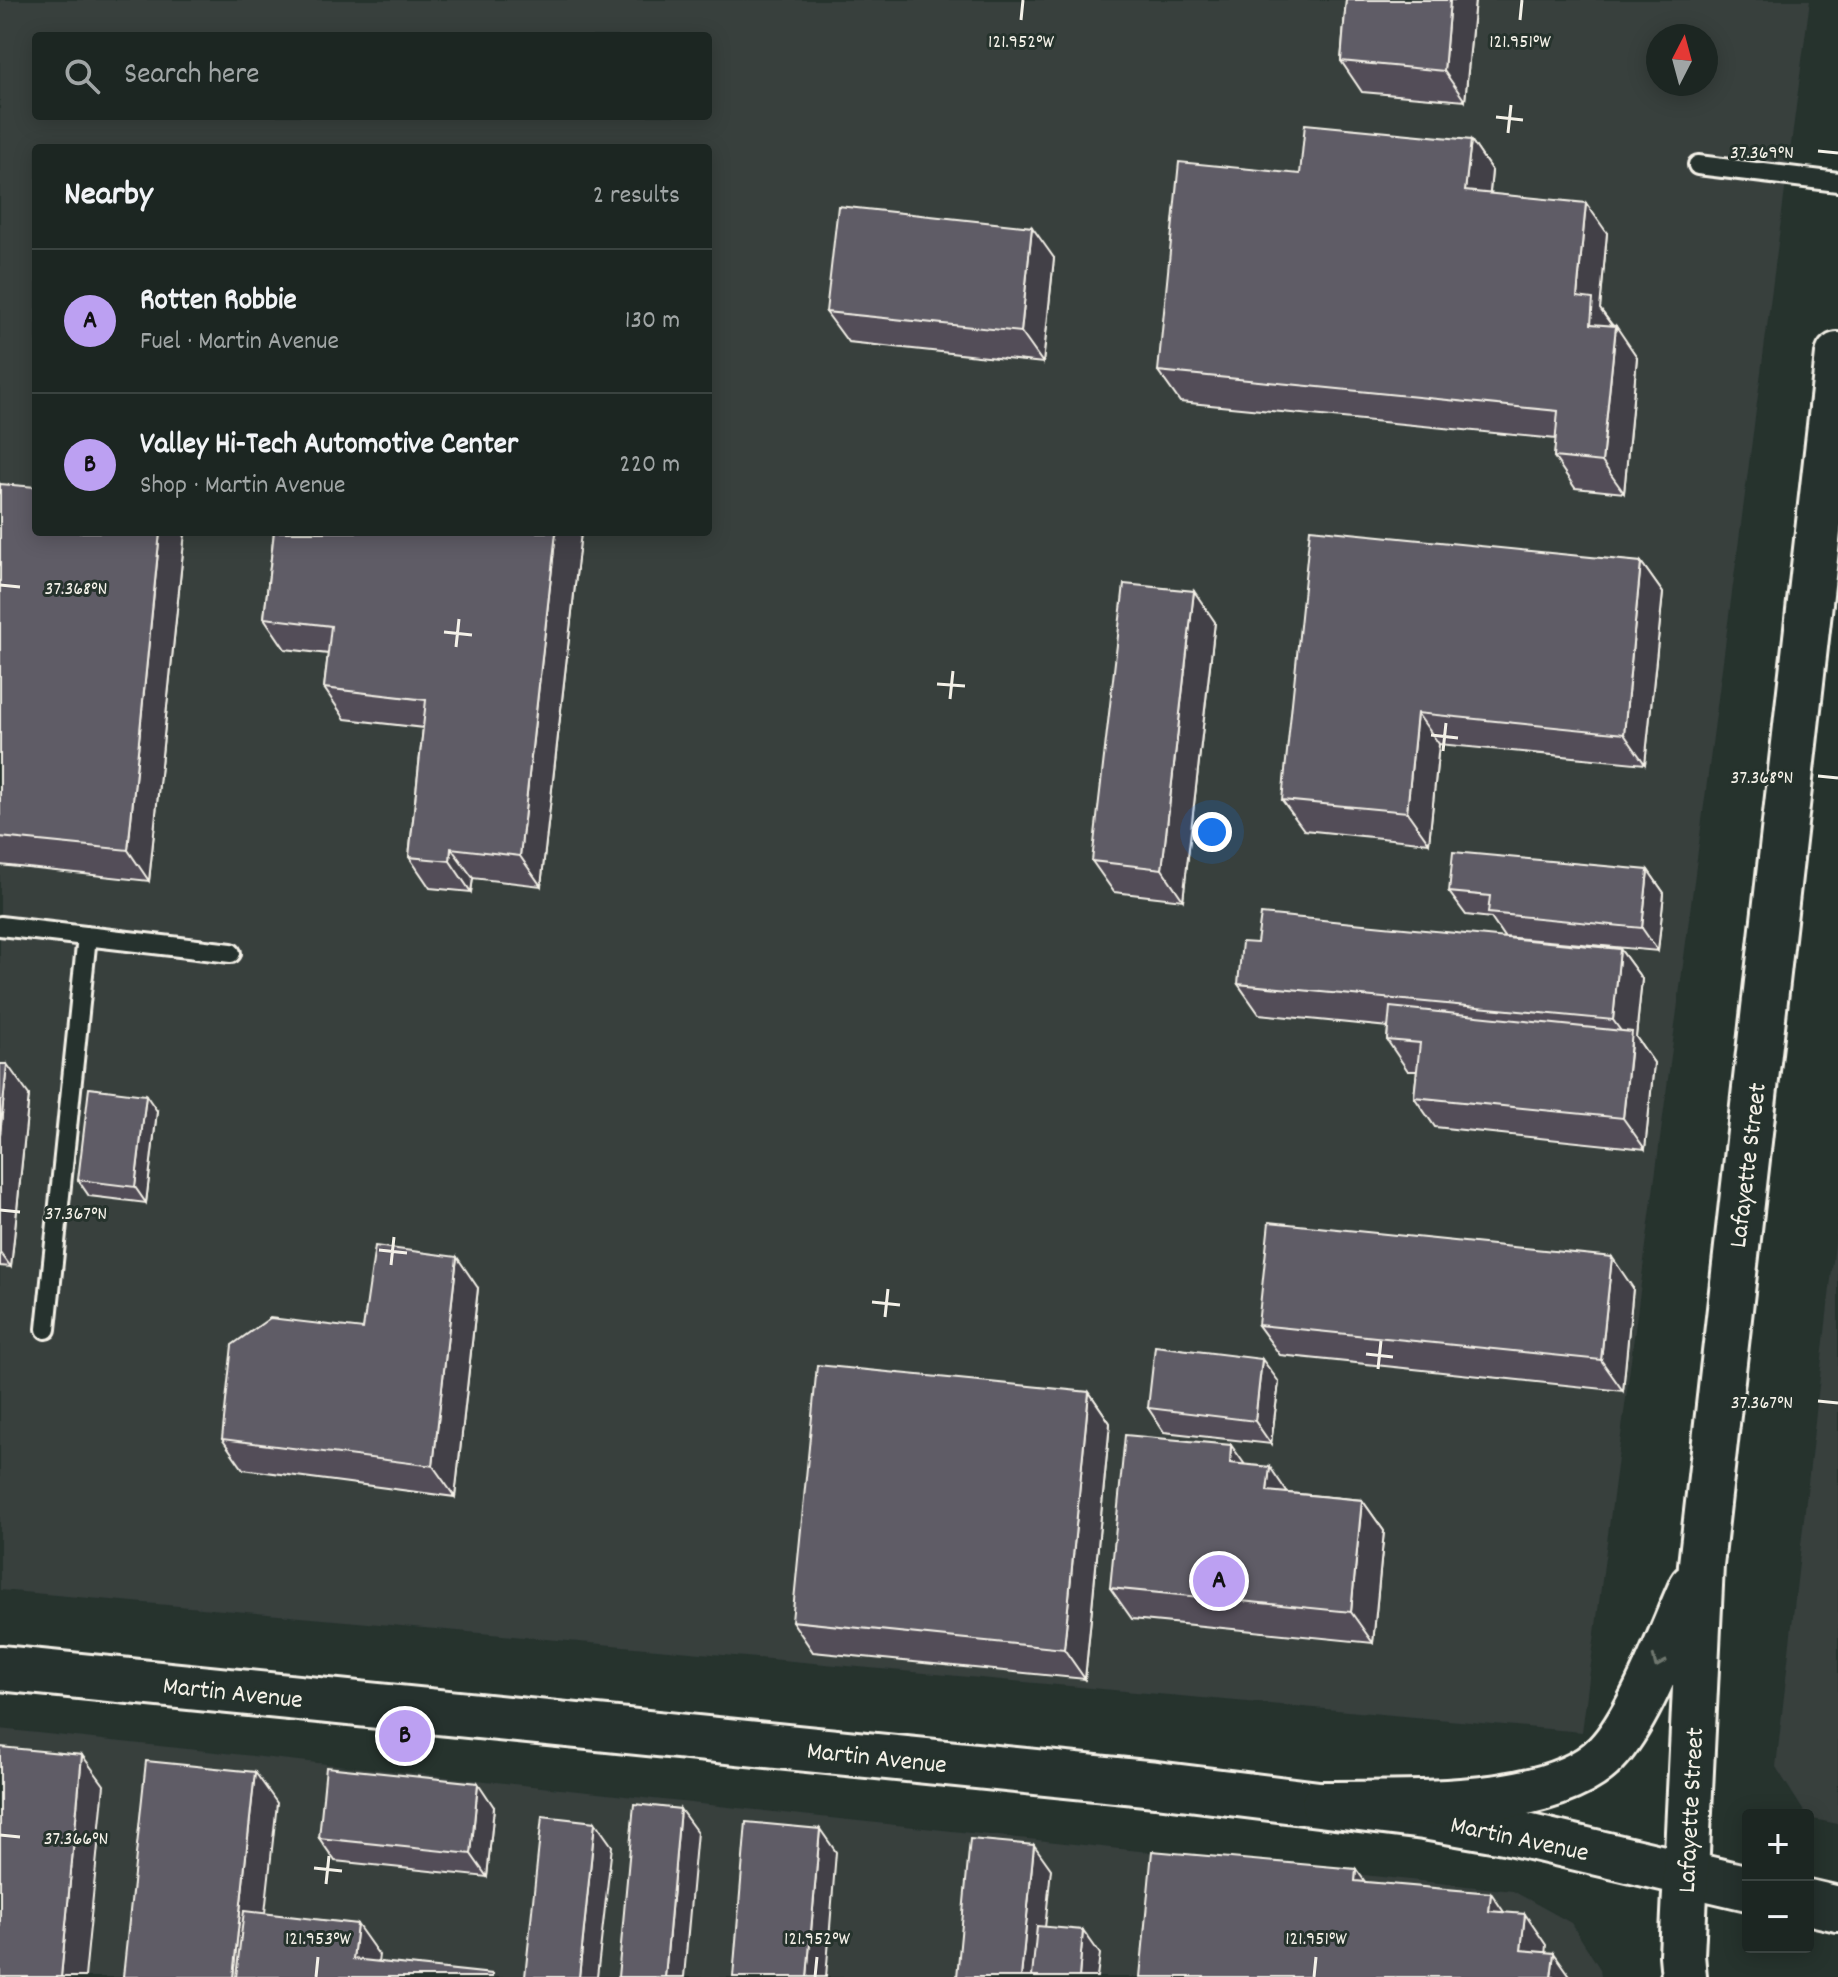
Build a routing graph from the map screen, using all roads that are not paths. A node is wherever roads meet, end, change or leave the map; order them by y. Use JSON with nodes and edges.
{"nodes":[{"id":1,"x":1698,"y":165,"type":"dead end"},
{"id":2,"x":1838,"y":182,"type":"edge"},
{"id":3,"x":1838,"y":355,"type":"edge"},
{"id":4,"x":0,"y":926,"type":"edge"},
{"id":5,"x":87,"y":936,"type":"junction"},
{"id":6,"x":231,"y":953,"type":"dead end"},
{"id":7,"x":46,"y":1329,"type":"dead end"},
{"id":8,"x":1701,"y":1565,"type":"junction"},
{"id":9,"x":0,"y":1668,"type":"edge"},
{"id":10,"x":1324,"y":1804,"type":"junction"},
{"id":11,"x":1686,"y":1872,"type":"junction"},
{"id":12,"x":1742,"y":1886,"type":"edge"},
{"id":13,"x":1814,"y":1903,"type":"edge"},
{"id":14,"x":1838,"y":1909,"type":"edge"},
{"id":15,"x":1684,"y":1977,"type":"edge"}],
"edges":[{"from":1,"to":2,"type":"lane"},
{"from":3,"to":8,"type":"main road","name":"Lafayette Street"},
{"from":4,"to":5,"type":"lane"},
{"from":5,"to":6,"type":"lane"},
{"from":5,"to":7,"type":"lane"},
{"from":8,"to":10,"type":"main road","one_way":true},
{"from":8,"to":11,"type":"main road","name":"Lafayette Street"},
{"from":9,"to":10,"type":"main road","name":"Martin Avenue"},
{"from":10,"to":11,"type":"main road","name":"Martin Avenue"},
{"from":11,"to":12,"type":"main road","name":"Martin Avenue"},
{"from":11,"to":15,"type":"main road","name":"Lafayette Street"},
{"from":13,"to":14,"type":"main road"}]}
